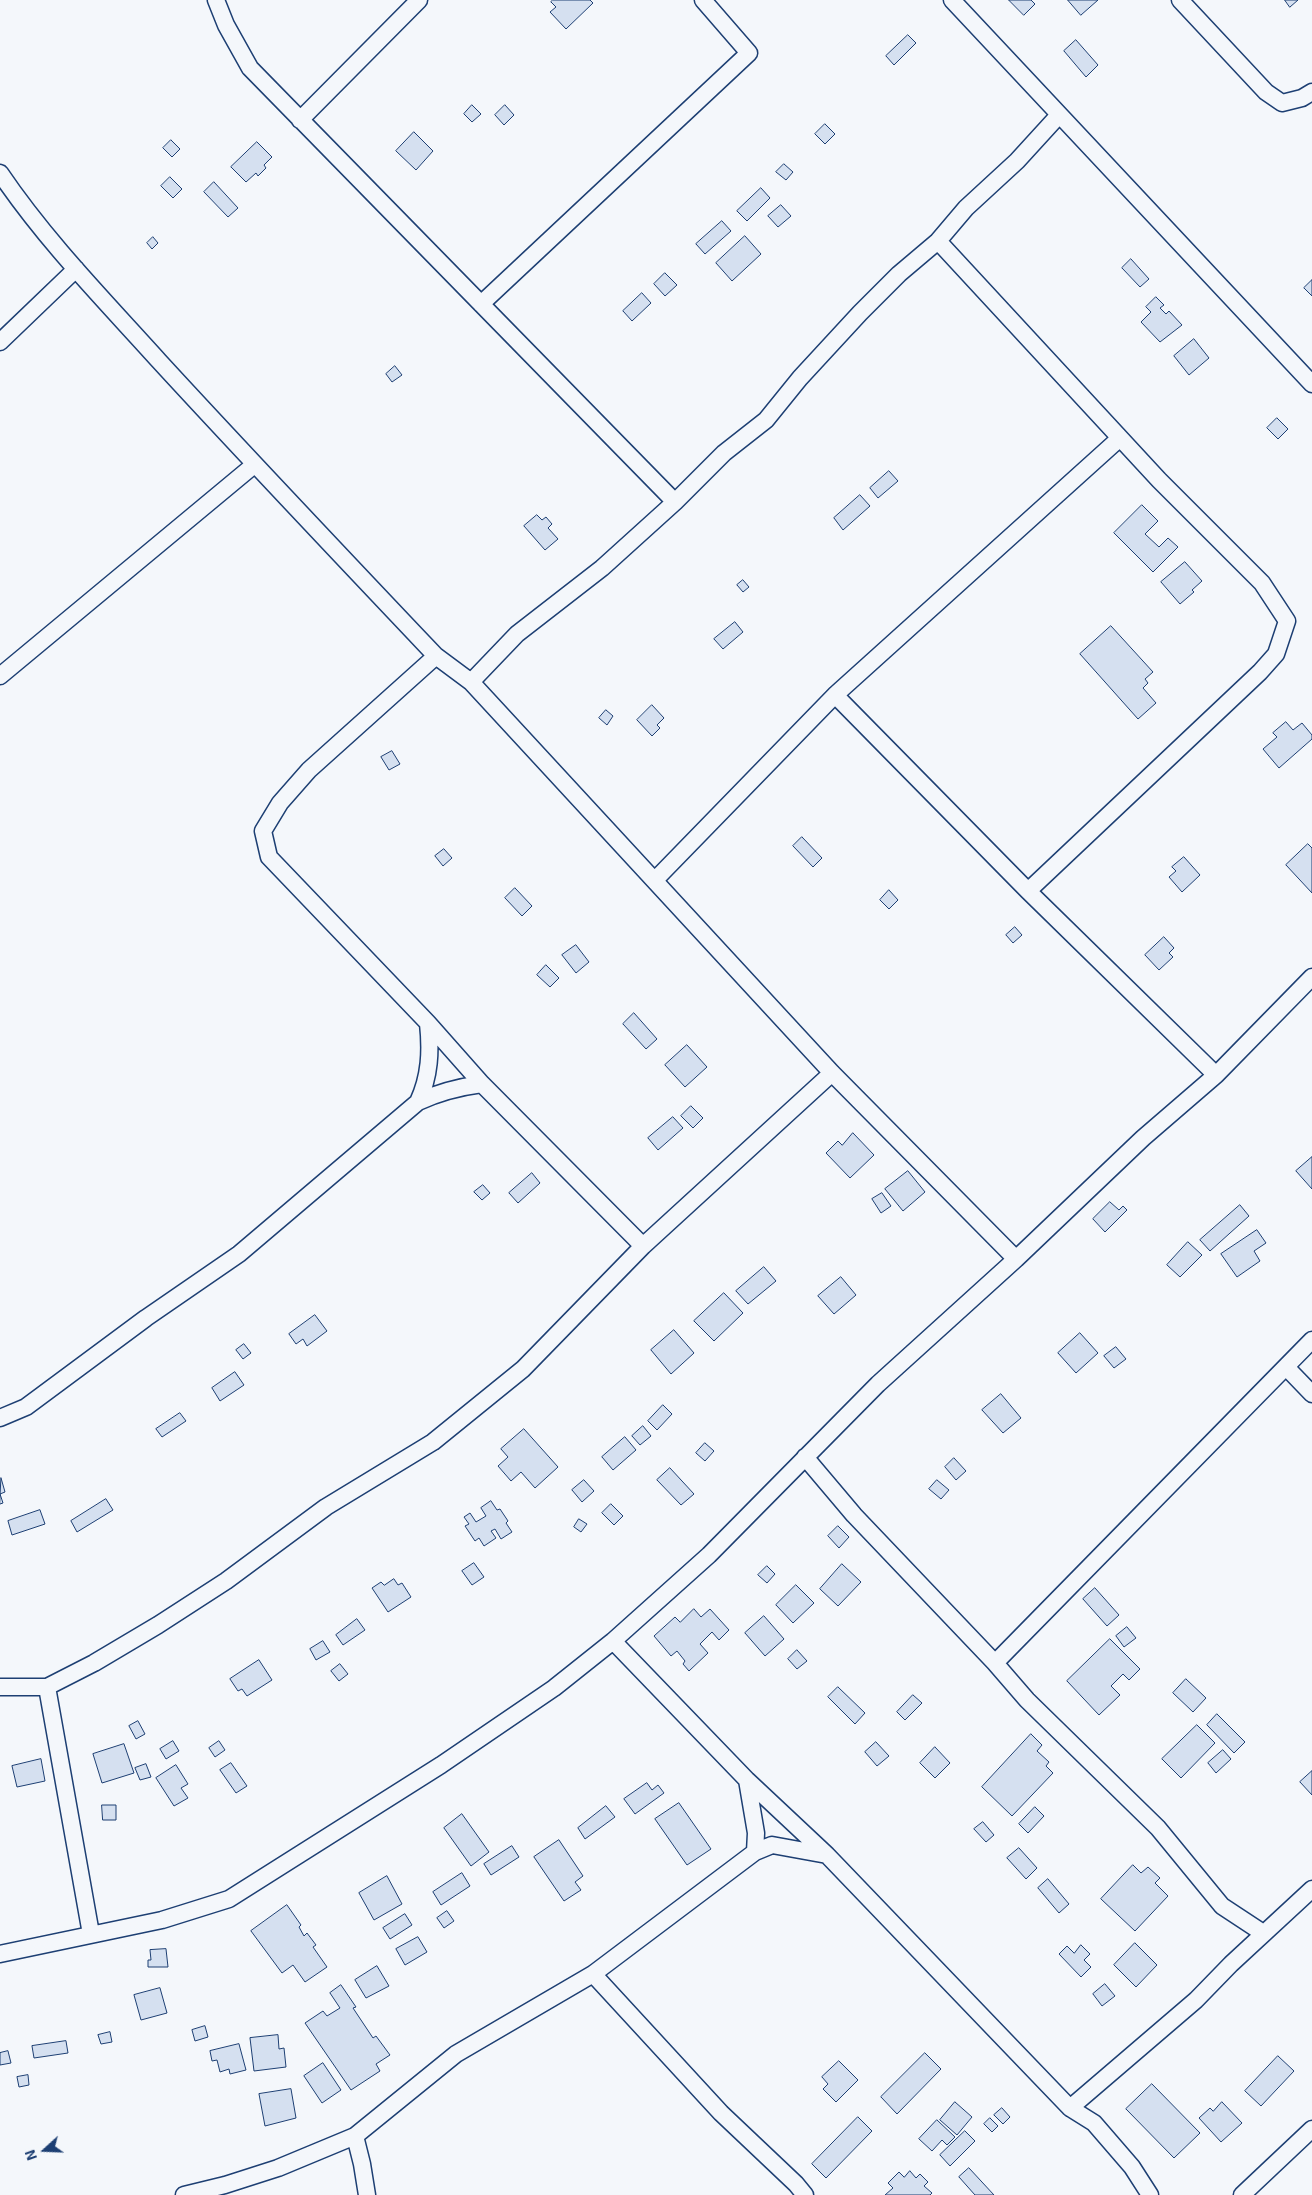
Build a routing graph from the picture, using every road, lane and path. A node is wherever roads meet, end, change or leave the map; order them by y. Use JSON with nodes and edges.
{"nodes":[{"id":1,"x":216,"y":0,"type":"edge"},
{"id":2,"x":419,"y":0,"type":"edge"},
{"id":3,"x":703,"y":0,"type":"edge"},
{"id":4,"x":952,"y":0,"type":"edge"},
{"id":5,"x":1180,"y":0,"type":"edge"},
{"id":6,"x":1312,"y":92,"type":"edge"},
{"id":7,"x":1059,"y":115,"type":"junction"},
{"id":8,"x":300,"y":120,"type":"junction"},
{"id":9,"x":0,"y":173,"type":"edge"},
{"id":10,"x":938,"y":241,"type":"junction"},
{"id":11,"x":76,"y":269,"type":"junction"},
{"id":12,"x":481,"y":304,"type":"junction"},
{"id":13,"x":0,"y":342,"type":"edge"},
{"id":14,"x":1312,"y":384,"type":"edge"},
{"id":15,"x":1120,"y":438,"type":"junction"},
{"id":16,"x":254,"y":464,"type":"junction"},
{"id":17,"x":675,"y":502,"type":"junction"},
{"id":18,"x":436,"y":656,"type":"junction"},
{"id":19,"x":0,"y":676,"type":"edge"},
{"id":20,"x":471,"y":682,"type":"junction"},
{"id":21,"x":835,"y":695,"type":"junction"},
{"id":22,"x":654,"y":880,"type":"junction"},
{"id":23,"x":1028,"y":891,"type":"junction"},
{"id":24,"x":1312,"y":977,"type":"edge"},
{"id":25,"x":428,"y":1023,"type":"junction"},
{"id":26,"x":832,"y":1072,"type":"junction"},
{"id":27,"x":1216,"y":1074,"type":"junction"},
{"id":28,"x":482,"y":1084,"type":"junction"},
{"id":29,"x":418,"y":1102,"type":"junction"},
{"id":30,"x":643,"y":1246,"type":"junction"},
{"id":31,"x":1016,"y":1259,"type":"junction"},
{"id":32,"x":1312,"y":1340,"type":"edge"},
{"id":33,"x":1286,"y":1367,"type":"junction"},
{"id":34,"x":1312,"y":1394,"type":"edge"},
{"id":35,"x":0,"y":1418,"type":"edge"},
{"id":36,"x":805,"y":1457,"type":"junction"},
{"id":37,"x":613,"y":1641,"type":"junction"},
{"id":38,"x":995,"y":1663,"type":"junction"},
{"id":39,"x":0,"y":1687,"type":"edge"},
{"id":40,"x":47,"y":1687,"type":"junction"},
{"id":41,"x":747,"y":1780,"type":"junction"},
{"id":42,"x":754,"y":1852,"type":"junction"},
{"id":43,"x":827,"y":1855,"type":"junction"},
{"id":44,"x":1312,"y":1889,"type":"edge"},
{"id":45,"x":1263,"y":1933,"type":"junction"},
{"id":46,"x":91,"y":1934,"type":"junction"},
{"id":47,"x":0,"y":1954,"type":"edge"},
{"id":48,"x":593,"y":1974,"type":"junction"},
{"id":49,"x":1070,"y":2108,"type":"junction"},
{"id":50,"x":1312,"y":2128,"type":"edge"},
{"id":51,"x":355,"y":2136,"type":"junction"},
{"id":52,"x":184,"y":2195,"type":"edge"},
{"id":53,"x":367,"y":2195,"type":"edge"},
{"id":54,"x":805,"y":2195,"type":"edge"},
{"id":55,"x":1150,"y":2195,"type":"edge"},
{"id":56,"x":1242,"y":2195,"type":"edge"}],
"edges":[{"from":1,"to":8,"type":"street"},
{"from":2,"to":8,"type":"street"},
{"from":3,"to":12,"type":"street"},
{"from":4,"to":7,"type":"street"},
{"from":5,"to":6,"type":"street"},
{"from":7,"to":10,"type":"street"},
{"from":7,"to":14,"type":"street"},
{"from":8,"to":12,"type":"street"},
{"from":9,"to":11,"type":"street"},
{"from":10,"to":15,"type":"street"},
{"from":10,"to":17,"type":"street"},
{"from":11,"to":13,"type":"street"},
{"from":11,"to":16,"type":"street"},
{"from":12,"to":17,"type":"street"},
{"from":15,"to":21,"type":"street"},
{"from":15,"to":23,"type":"street"},
{"from":16,"to":18,"type":"street"},
{"from":16,"to":19,"type":"street"},
{"from":17,"to":20,"type":"street"},
{"from":18,"to":20,"type":"street"},
{"from":18,"to":25,"type":"street"},
{"from":20,"to":22,"type":"street"},
{"from":21,"to":22,"type":"street"},
{"from":21,"to":23,"type":"street"},
{"from":22,"to":26,"type":"street"},
{"from":23,"to":27,"type":"street"},
{"from":24,"to":27,"type":"street"},
{"from":25,"to":28,"type":"street"},
{"from":25,"to":29,"type":"street"},
{"from":26,"to":30,"type":"street"},
{"from":26,"to":31,"type":"street"},
{"from":27,"to":31,"type":"street"},
{"from":28,"to":29,"type":"street"},
{"from":28,"to":30,"type":"street"},
{"from":29,"to":35,"type":"street"},
{"from":30,"to":40,"type":"street"},
{"from":31,"to":36,"type":"street"},
{"from":32,"to":33,"type":"street"},
{"from":33,"to":34,"type":"street"},
{"from":33,"to":38,"type":"street"},
{"from":36,"to":37,"type":"street"},
{"from":36,"to":38,"type":"street"},
{"from":37,"to":41,"type":"street"},
{"from":37,"to":46,"type":"street"},
{"from":38,"to":45,"type":"street"},
{"from":39,"to":40,"type":"street"},
{"from":40,"to":46,"type":"street"},
{"from":41,"to":42,"type":"street"},
{"from":41,"to":43,"type":"street"},
{"from":42,"to":43,"type":"street"},
{"from":42,"to":48,"type":"street"},
{"from":43,"to":49,"type":"street"},
{"from":44,"to":45,"type":"street"},
{"from":45,"to":49,"type":"street"},
{"from":46,"to":47,"type":"street"},
{"from":48,"to":51,"type":"street"},
{"from":48,"to":54,"type":"street"},
{"from":49,"to":55,"type":"street"},
{"from":50,"to":56,"type":"street"},
{"from":51,"to":52,"type":"street"},
{"from":51,"to":53,"type":"street"}]}
